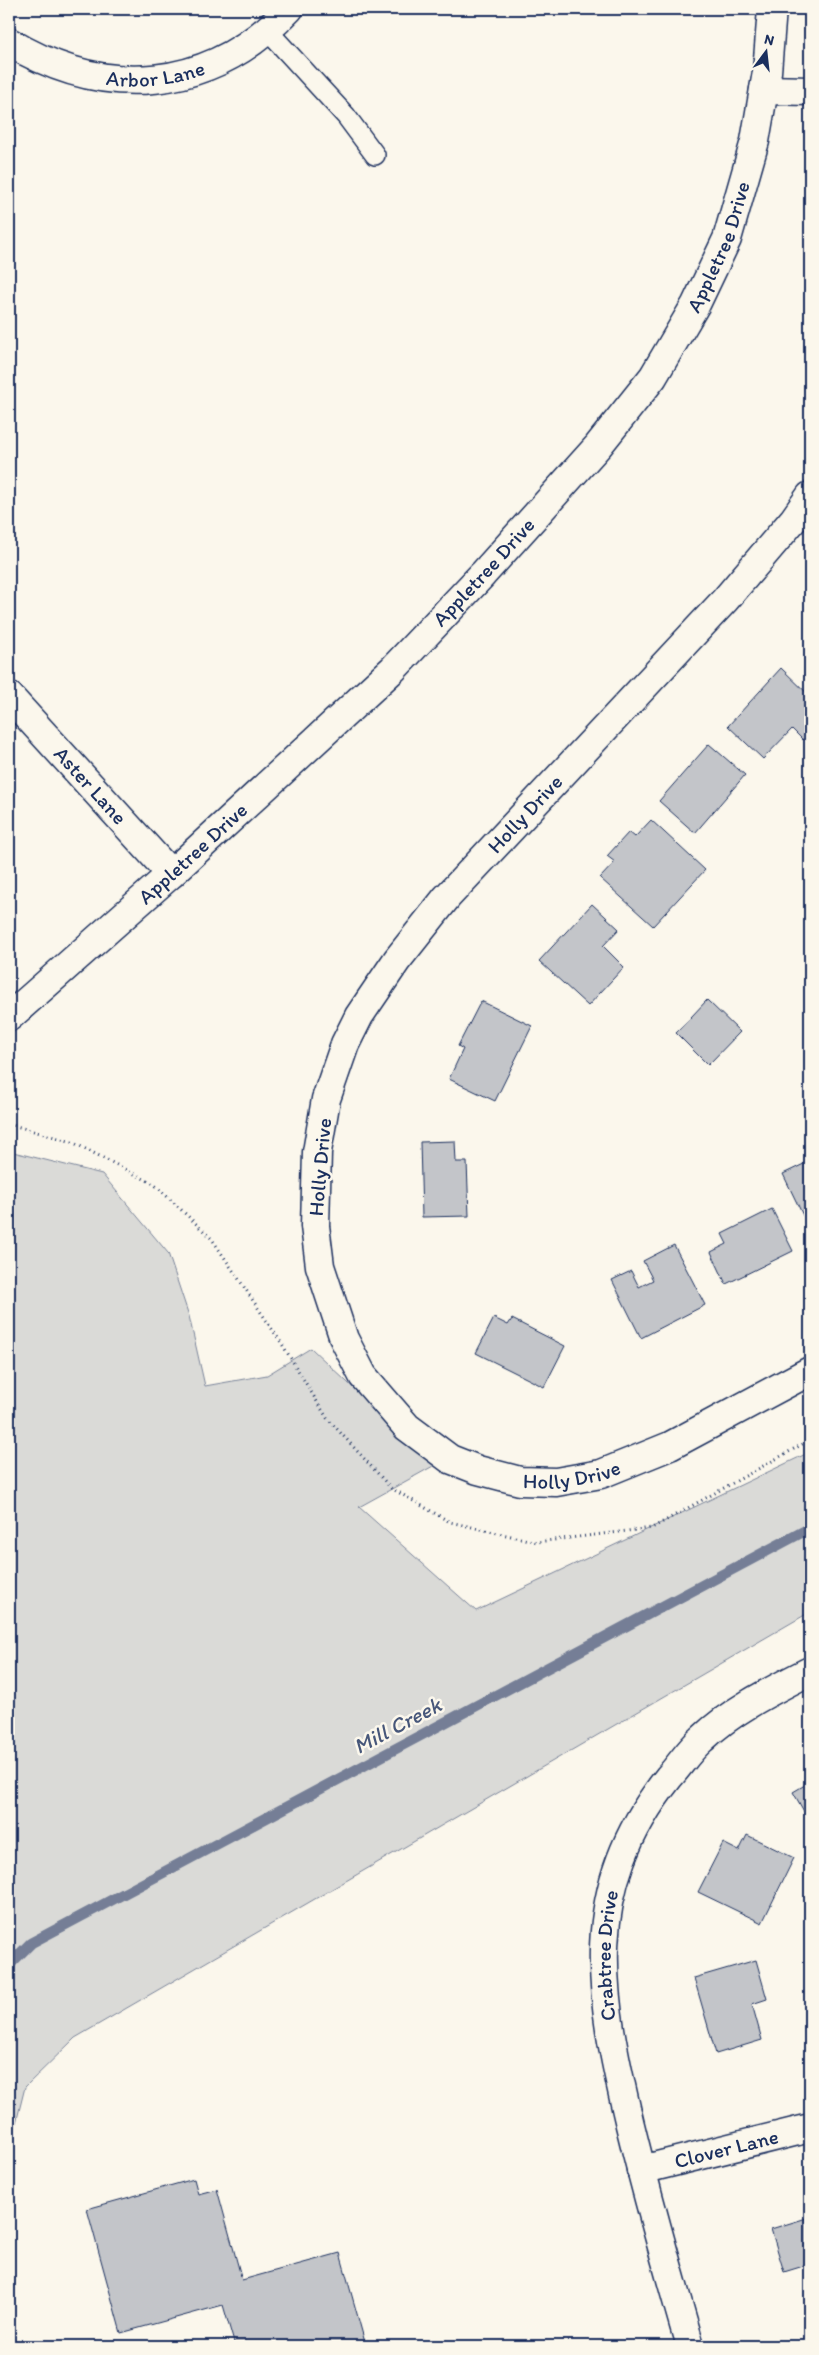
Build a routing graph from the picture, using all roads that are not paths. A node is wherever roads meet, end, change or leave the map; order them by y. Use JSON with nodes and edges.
{"nodes":[{"id":1,"x":289,"y":9,"type":"edge"},
{"id":2,"x":772,"y":9,"type":"edge"},
{"id":3,"x":267,"y":30,"type":"junction"},
{"id":4,"x":9,"y":42,"type":"edge"},
{"id":5,"x":764,"y":90,"type":"junction"},
{"id":6,"x":810,"y":91,"type":"edge"},
{"id":7,"x":375,"y":156,"type":"dead end"},
{"id":8,"x":810,"y":496,"type":"edge"},
{"id":9,"x":9,"y":696,"type":"edge"},
{"id":10,"x":171,"y":874,"type":"junction"},
{"id":11,"x":9,"y":1017,"type":"edge"},
{"id":12,"x":810,"y":1371,"type":"edge"},
{"id":13,"x":810,"y":1671,"type":"edge"},
{"id":14,"x":810,"y":2128,"type":"edge"},
{"id":15,"x":641,"y":2170,"type":"junction"},
{"id":16,"x":690,"y":2346,"type":"edge"}],
"edges":[{"from":1,"to":3,"type":"street","name":"Arbor Lane"},
{"from":2,"to":5,"type":"street","name":"Appletree Drive"},
{"from":3,"to":4,"type":"street","name":"Arbor Lane"},
{"from":3,"to":7,"type":"lane"},
{"from":5,"to":6,"type":"street"},
{"from":5,"to":10,"type":"street","name":"Appletree Drive"},
{"from":8,"to":12,"type":"street","name":"Holly Drive"},
{"from":9,"to":10,"type":"street","name":"Aster Lane"},
{"from":10,"to":11,"type":"street","name":"Appletree Drive"},
{"from":13,"to":15,"type":"street","name":"Crabtree Drive"},
{"from":14,"to":15,"type":"street","name":"Clover Lane"},
{"from":15,"to":16,"type":"street","name":"Crabtree Drive"}]}
